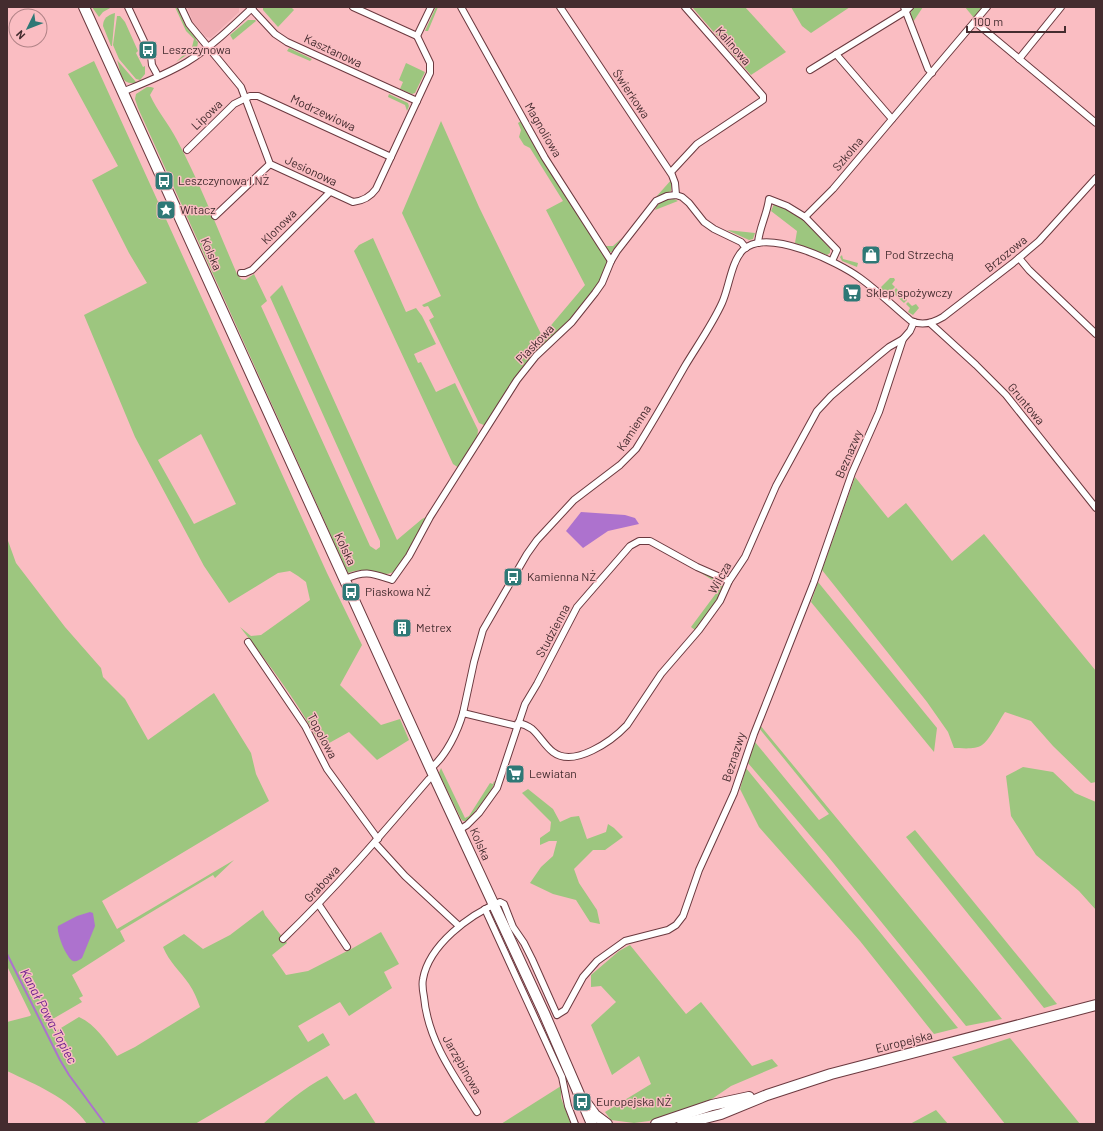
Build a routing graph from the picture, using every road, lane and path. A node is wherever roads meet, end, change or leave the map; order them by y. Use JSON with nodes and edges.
{"nodes":[{"id":1,"x":84,"y":7,"type":"edge"},
{"id":2,"x":128,"y":7,"type":"edge"},
{"id":3,"x":181,"y":7,"type":"edge"},
{"id":4,"x":353,"y":7,"type":"edge"},
{"id":5,"x":431,"y":7,"type":"edge"},
{"id":6,"x":462,"y":7,"type":"edge"},
{"id":7,"x":560,"y":7,"type":"edge"},
{"id":8,"x":685,"y":7,"type":"edge"},
{"id":9,"x":987,"y":7,"type":"edge"},
{"id":10,"x":1061,"y":7,"type":"edge"},
{"id":11,"x":252,"y":8,"type":"edge"},
{"id":12,"x":907,"y":8,"type":"edge"},
{"id":13,"x":975,"y":22,"type":"junction"},
{"id":14,"x":417,"y":36,"type":"junction"},
{"id":15,"x":208,"y":46,"type":"junction"},
{"id":16,"x":836,"y":54,"type":"junction"},
{"id":17,"x":1019,"y":59,"type":"junction"},
{"id":18,"x":810,"y":70,"type":"dead end"},
{"id":19,"x":932,"y":73,"type":"junction"},
{"id":20,"x":158,"y":76,"type":"junction"},
{"id":21,"x":122,"y":92,"type":"junction"},
{"id":22,"x":245,"y":99,"type":"junction"},
{"id":23,"x":417,"y":101,"type":"junction"},
{"id":24,"x":892,"y":119,"type":"junction"},
{"id":25,"x":1096,"y":123,"type":"edge"},
{"id":26,"x":187,"y":150,"type":"dead end"},
{"id":27,"x":391,"y":157,"type":"junction"},
{"id":28,"x":270,"y":164,"type":"junction"},
{"id":29,"x":671,"y":172,"type":"junction"},
{"id":30,"x":1096,"y":178,"type":"edge"},
{"id":31,"x":330,"y":192,"type":"junction"},
{"id":32,"x":676,"y":195,"type":"junction"},
{"id":33,"x":215,"y":216,"type":"dead end"},
{"id":34,"x":805,"y":217,"type":"junction"},
{"id":35,"x":758,"y":243,"type":"junction"},
{"id":36,"x":746,"y":248,"type":"junction"},
{"id":37,"x":1019,"y":258,"type":"junction"},
{"id":38,"x":611,"y":261,"type":"junction"},
{"id":39,"x":832,"y":261,"type":"junction"},
{"id":40,"x":241,"y":273,"type":"dead end"},
{"id":41,"x":914,"y":322,"type":"junction"},
{"id":42,"x":930,"y":322,"type":"junction"},
{"id":43,"x":1096,"y":334,"type":"edge"},
{"id":44,"x":903,"y":339,"type":"junction"},
{"id":45,"x":1096,"y":508,"type":"edge"},
{"id":46,"x":345,"y":579,"type":"junction"},
{"id":47,"x":729,"y":581,"type":"junction"},
{"id":48,"x":248,"y":642,"type":"dead end"},
{"id":49,"x":463,"y":713,"type":"junction"},
{"id":50,"x":517,"y":724,"type":"junction"},
{"id":51,"x":432,"y":772,"type":"junction"},
{"id":52,"x":459,"y":830,"type":"junction"},
{"id":53,"x":376,"y":841,"type":"junction"},
{"id":54,"x":319,"y":904,"type":"junction"},
{"id":55,"x":489,"y":907,"type":"junction"},
{"id":56,"x":459,"y":926,"type":"junction"},
{"id":57,"x":283,"y":940,"type":"dead end"},
{"id":58,"x":347,"y":947,"type":"dead end"},
{"id":59,"x":1096,"y":1005,"type":"edge"},
{"id":60,"x":577,"y":1089,"type":"junction"},
{"id":61,"x":772,"y":1093,"type":"junction"},
{"id":62,"x":477,"y":1112,"type":"dead end"},
{"id":63,"x":720,"y":1114,"type":"junction"},
{"id":64,"x":575,"y":1124,"type":"edge"},
{"id":65,"x":592,"y":1124,"type":"edge"},
{"id":66,"x":607,"y":1124,"type":"edge"},
{"id":67,"x":656,"y":1124,"type":"edge"},
{"id":68,"x":682,"y":1124,"type":"edge"},
{"id":69,"x":704,"y":1124,"type":"edge"}],
"edges":[{"from":1,"to":21,"type":"main road","name":"Kolska"},
{"from":2,"to":20,"type":"street"},
{"from":3,"to":15,"type":"street","name":"Jesionowa"},
{"from":4,"to":14,"type":"street"},
{"from":5,"to":14,"type":"street"},
{"from":6,"to":38,"type":"street","name":"Magnoliowa"},
{"from":7,"to":29,"type":"street","name":"Świerkowa"},
{"from":8,"to":29,"type":"street","name":"Kalinowa"},
{"from":9,"to":13,"type":"street","name":"Szkolna"},
{"from":10,"to":17,"type":"street"},
{"from":11,"to":15,"type":"street"},
{"from":11,"to":23,"type":"street","name":"Kasztanowa"},
{"from":12,"to":16,"type":"street"},
{"from":12,"to":19,"type":"street"},
{"from":13,"to":17,"type":"street"},
{"from":13,"to":19,"type":"street","name":"Szkolna"},
{"from":14,"to":23,"type":"street","name":"Jesionowa"},
{"from":15,"to":20,"type":"street"},
{"from":15,"to":22,"type":"street","name":"Jesionowa"},
{"from":16,"to":18,"type":"street"},
{"from":16,"to":24,"type":"street"},
{"from":17,"to":25,"type":"street"},
{"from":19,"to":24,"type":"street","name":"Szkolna"},
{"from":20,"to":21,"type":"street"},
{"from":21,"to":46,"type":"main road","name":"Kolska"},
{"from":22,"to":26,"type":"street","name":"Lipowa"},
{"from":22,"to":27,"type":"street","name":"Modrzewiowa"},
{"from":22,"to":28,"type":"street","name":"Jesionowa"},
{"from":23,"to":27,"type":"street","name":"Jesionowa"},
{"from":24,"to":34,"type":"street","name":"Szkolna"},
{"from":27,"to":31,"type":"street","name":"Jesionowa"},
{"from":28,"to":31,"type":"street","name":"Jesionowa"},
{"from":28,"to":33,"type":"street"},
{"from":29,"to":32,"type":"street","name":"Świerkowa"},
{"from":30,"to":37,"type":"street","name":"Brzozowa"},
{"from":31,"to":40,"type":"street","name":"Klonowa"},
{"from":32,"to":36,"type":"street"},
{"from":32,"to":38,"type":"street","name":"Piaskowa"},
{"from":34,"to":35,"type":"street"},
{"from":34,"to":39,"type":"street"},
{"from":35,"to":36,"type":"street"},
{"from":35,"to":39,"type":"street"},
{"from":36,"to":49,"type":"street","name":"Kamienna"},
{"from":37,"to":42,"type":"street","name":"Brzozowa"},
{"from":37,"to":43,"type":"street"},
{"from":38,"to":46,"type":"street","name":"Piaskowa"},
{"from":39,"to":41,"type":"street"},
{"from":41,"to":42,"type":"street","name":"Brzozowa"},
{"from":41,"to":44,"type":"street","name":"Beznazwy"},
{"from":42,"to":45,"type":"street","name":"Gruntowa"},
{"from":44,"to":47,"type":"street","name":"Wilcza"},
{"from":44,"to":55,"type":"street","name":"Beznazwy"},
{"from":46,"to":51,"type":"main road","name":"Kolska"},
{"from":47,"to":50,"type":"street","name":"Wilcza"},
{"from":47,"to":50,"type":"street","name":"Studzienna"},
{"from":48,"to":53,"type":"street","name":"Topolowa"},
{"from":49,"to":50,"type":"street","name":"Wilcza"},
{"from":49,"to":51,"type":"street","name":"Kamienna"},
{"from":50,"to":52,"type":"street","name":"Studzienna"},
{"from":51,"to":52,"type":"main road","name":"Kolska"},
{"from":51,"to":53,"type":"street"},
{"from":52,"to":55,"type":"main road","name":"Kolska"},
{"from":53,"to":54,"type":"street","name":"Grabowa"},
{"from":53,"to":56,"type":"street","name":"Topolowa"},
{"from":54,"to":57,"type":"street","name":"Grabowa"},
{"from":54,"to":58,"type":"street"},
{"from":55,"to":56,"type":"street"},
{"from":55,"to":60,"type":"main road","name":"Kolska"},
{"from":55,"to":64,"type":"street"},
{"from":56,"to":62,"type":"street","name":"Jarzębinowa"},
{"from":59,"to":61,"type":"main road","name":"Europejska"},
{"from":60,"to":65,"type":"main road","name":"Kolska"},
{"from":60,"to":66,"type":"main road"},
{"from":61,"to":63,"type":"main road","name":"Europejska"},
{"from":61,"to":67,"type":"main road"},
{"from":63,"to":68,"type":"main road","name":"Europejska"},
{"from":63,"to":69,"type":"main road","name":"Europejska"}]}
